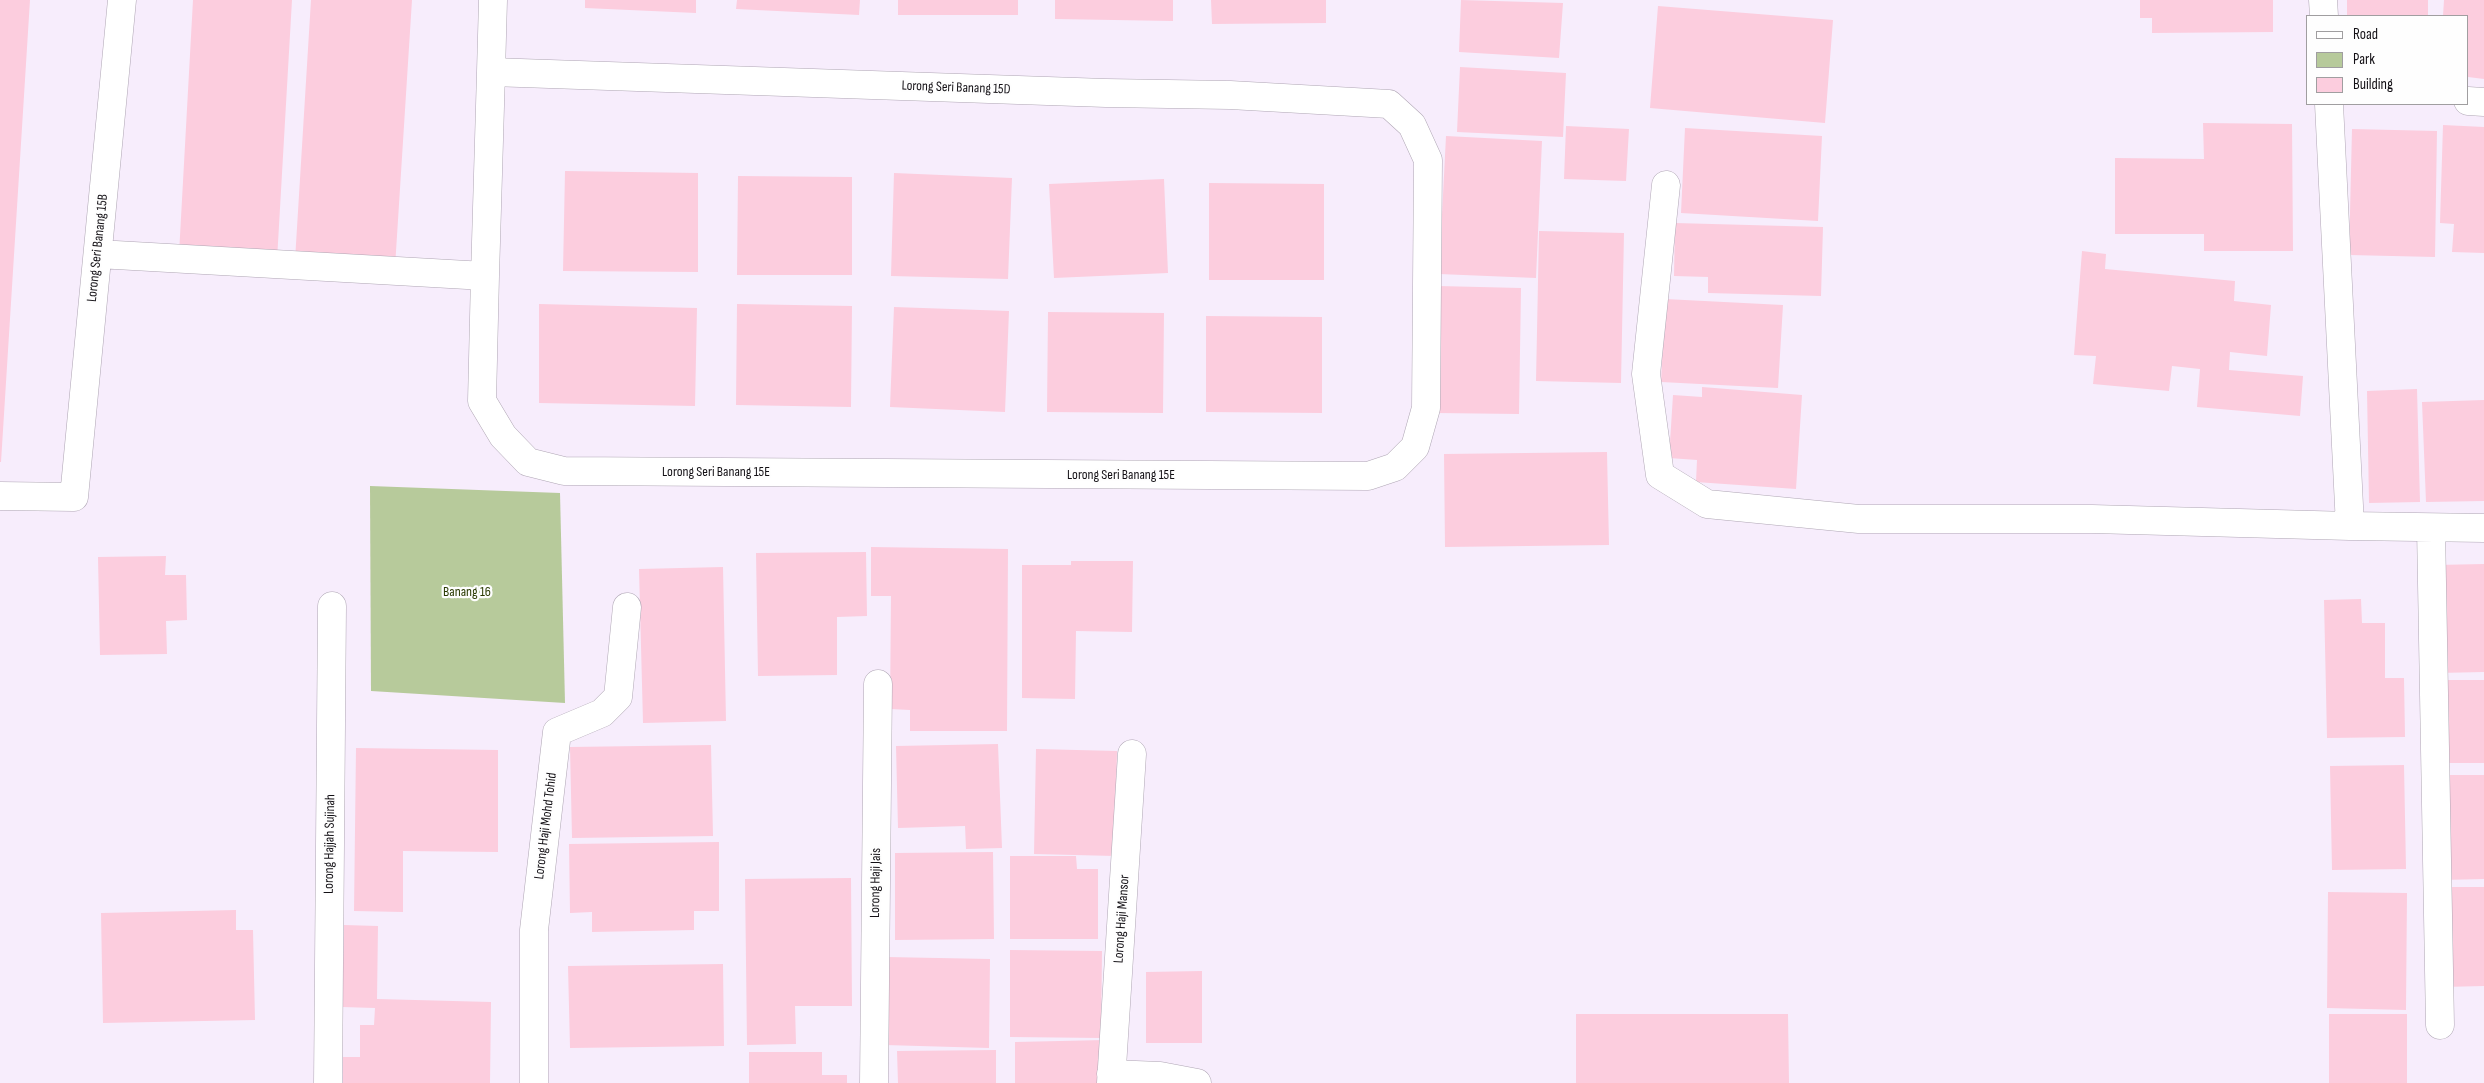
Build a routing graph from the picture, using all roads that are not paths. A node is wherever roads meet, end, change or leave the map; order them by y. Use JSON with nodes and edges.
{"nodes":[{"id":1,"x":122,"y":0,"type":"edge"},
{"id":2,"x":493,"y":0,"type":"edge"},
{"id":3,"x":2324,"y":0,"type":"edge"},
{"id":4,"x":2324,"y":15,"type":"edge"},
{"id":5,"x":491,"y":72,"type":"junction"},
{"id":6,"x":2469,"y":101,"type":"edge"},
{"id":7,"x":2484,"y":102,"type":"edge"},
{"id":8,"x":2329,"y":105,"type":"edge"},
{"id":9,"x":1412,"y":125,"type":"joint"},
{"id":10,"x":1666,"y":185,"type":"dead end"},
{"id":11,"x":98,"y":254,"type":"junction"},
{"id":12,"x":485,"y":276,"type":"junction"},
{"id":13,"x":0,"y":496,"type":"edge"},
{"id":14,"x":2350,"y":526,"type":"junction"},
{"id":15,"x":2431,"y":528,"type":"junction"},
{"id":16,"x":2484,"y":528,"type":"edge"},
{"id":17,"x":332,"y":606,"type":"dead end"},
{"id":18,"x":627,"y":607,"type":"dead end"},
{"id":19,"x":878,"y":684,"type":"dead end"},
{"id":20,"x":1132,"y":754,"type":"dead end"},
{"id":21,"x":2440,"y":1025,"type":"dead end"},
{"id":22,"x":1111,"y":1078,"type":"edge"},
{"id":23,"x":328,"y":1083,"type":"edge"},
{"id":24,"x":534,"y":1083,"type":"edge"},
{"id":25,"x":874,"y":1083,"type":"edge"},
{"id":26,"x":1197,"y":1083,"type":"edge"}],
"edges":[{"from":1,"to":11,"type":"street","name":"Lorong Seri Banang 15B"},
{"from":2,"to":5,"type":"street","name":"Lorong Seri Banang 15E"},
{"from":3,"to":4,"type":"street"},
{"from":5,"to":9,"type":"street","name":"Lorong Seri Banang 15D"},
{"from":5,"to":12,"type":"street","name":"Lorong Seri Banang 15E"},
{"from":6,"to":7,"type":"street"},
{"from":8,"to":14,"type":"street"},
{"from":9,"to":12,"type":"street","name":"Lorong Seri Banang 15E"},
{"from":10,"to":14,"type":"street"},
{"from":11,"to":12,"type":"street"},
{"from":11,"to":13,"type":"street","name":"Lorong Seri Banang 15B"},
{"from":14,"to":15,"type":"street"},
{"from":15,"to":16,"type":"street"},
{"from":15,"to":21,"type":"street"},
{"from":17,"to":23,"type":"street","name":"Lorong Hajjah Sujinah"},
{"from":18,"to":24,"type":"street","name":"Lorong Haji Mohd Tohid"},
{"from":19,"to":25,"type":"street","name":"Lorong Haji Jais"},
{"from":20,"to":22,"type":"street","name":"Lorong Haji Mansor"},
{"from":22,"to":26,"type":"street"}]}
